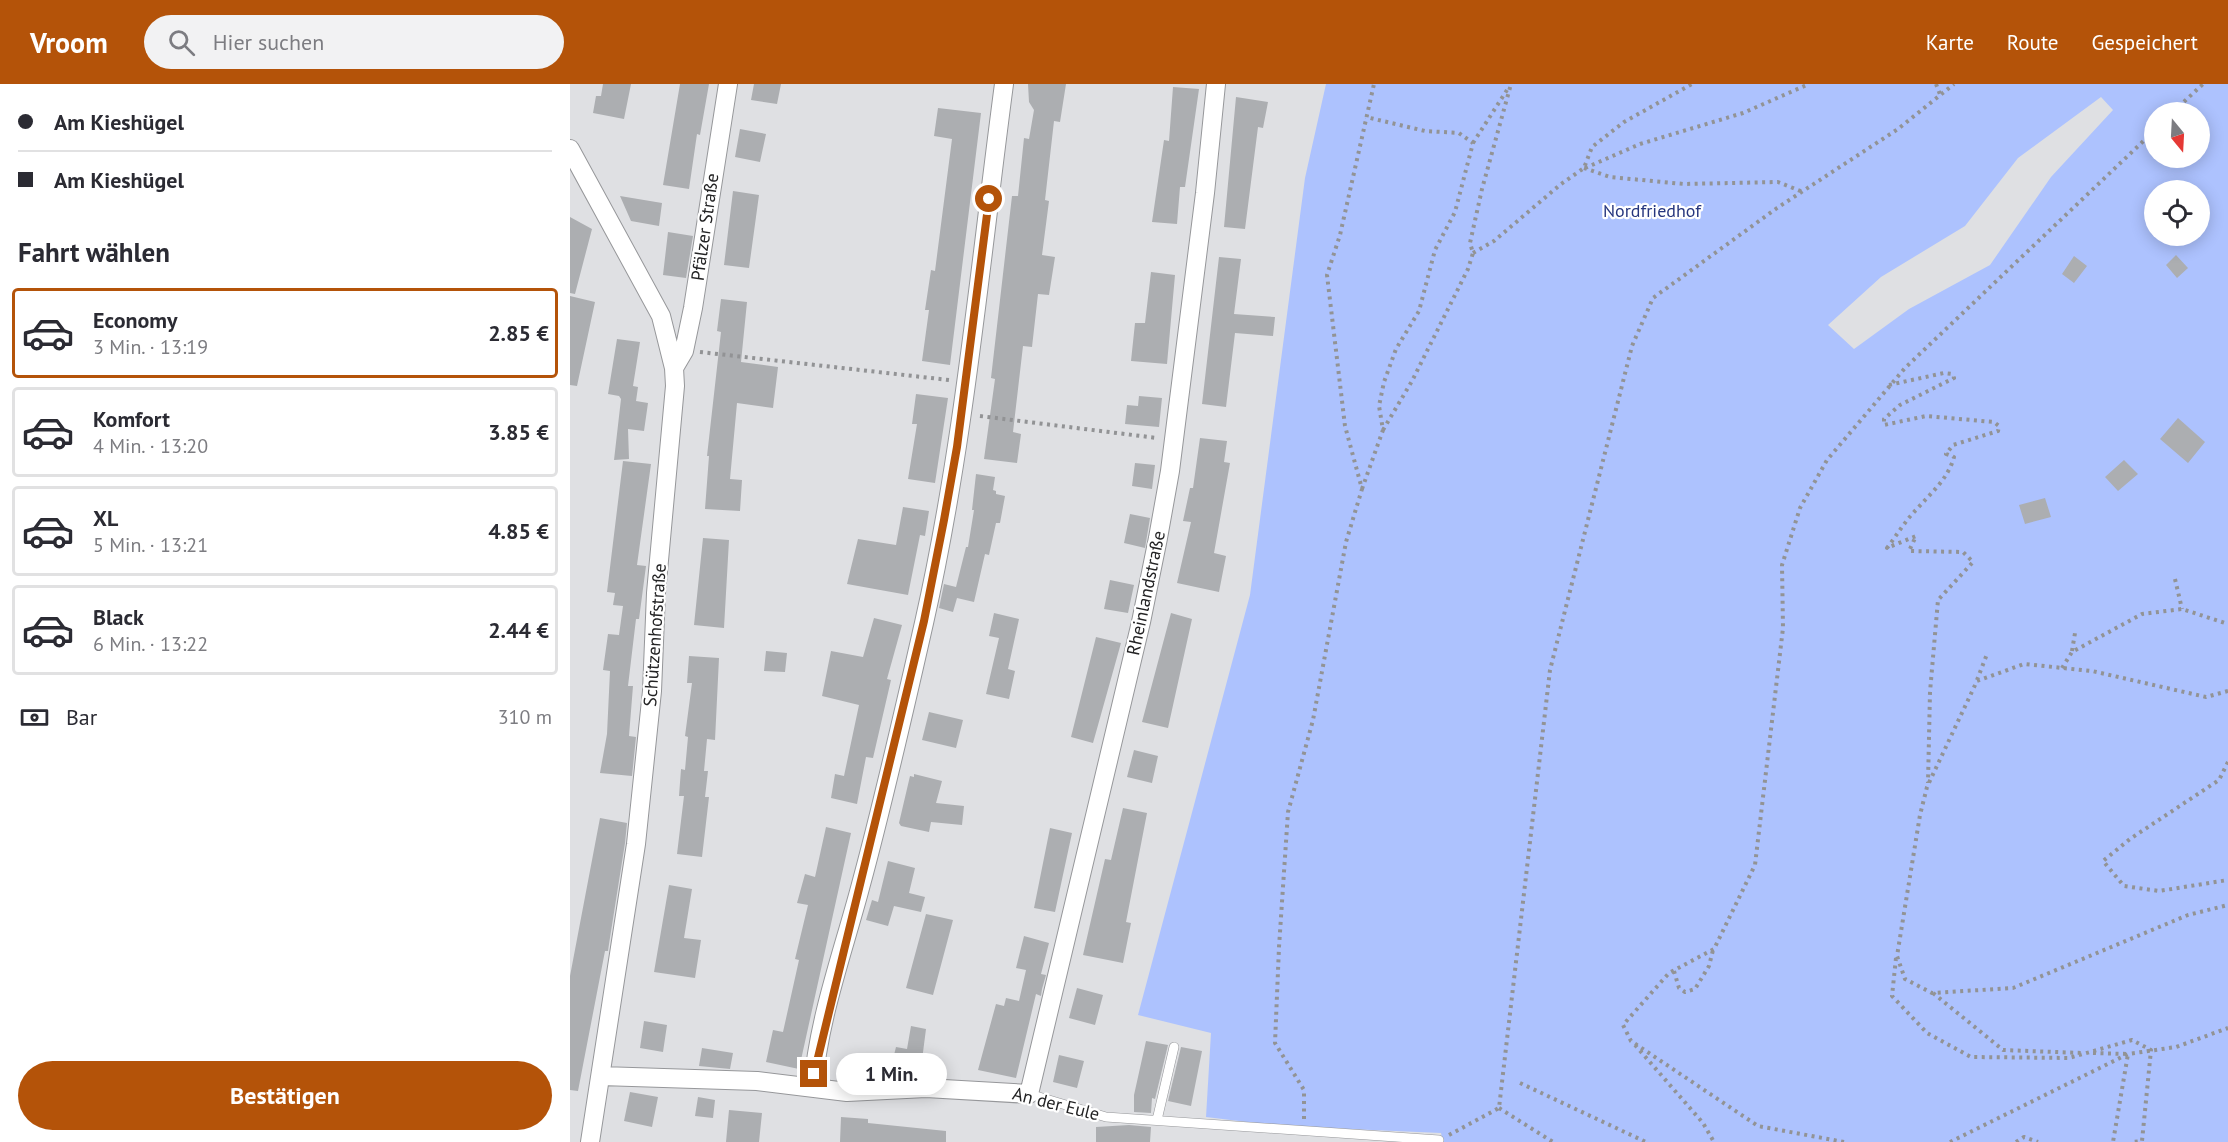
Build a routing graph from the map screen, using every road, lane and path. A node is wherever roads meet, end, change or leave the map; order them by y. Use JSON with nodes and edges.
{"nodes":[{"id":1,"x":728,"y":84,"type":"edge"},
{"id":2,"x":1005,"y":84,"type":"edge"},
{"id":3,"x":1216,"y":84,"type":"edge"},
{"id":4,"x":1374,"y":84,"type":"edge"},
{"id":5,"x":1511,"y":84,"type":"edge"},
{"id":6,"x":1692,"y":84,"type":"edge"},
{"id":7,"x":1809,"y":84,"type":"edge"},
{"id":8,"x":1936,"y":84,"type":"edge"},
{"id":9,"x":1954,"y":84,"type":"edge"},
{"id":10,"x":2203,"y":84,"type":"edge"},
{"id":11,"x":1941,"y":97,"type":"junction"},
{"id":12,"x":2184,"y":102,"type":"edge"},
{"id":13,"x":1366,"y":117,"type":"junction"},
{"id":14,"x":2144,"y":140,"type":"edge"},
{"id":15,"x":1473,"y":143,"type":"junction"},
{"id":16,"x":570,"y":149,"type":"edge"},
{"id":17,"x":1584,"y":168,"type":"junction"},
{"id":18,"x":1804,"y":192,"type":"junction"},
{"id":19,"x":1473,"y":253,"type":"junction"},
{"id":20,"x":711,"y":352,"type":"dead end"},
{"id":21,"x":674,"y":368,"type":"junction"},
{"id":22,"x":964,"y":382,"type":"junction"},
{"id":23,"x":1888,"y":385,"type":"junction"},
{"id":24,"x":961,"y":414,"type":"junction"},
{"id":25,"x":1383,"y":430,"type":"junction"},
{"id":26,"x":1173,"y":440,"type":"junction"},
{"id":27,"x":1362,"y":489,"type":"junction"},
{"id":28,"x":2175,"y":579,"type":"dead end"},
{"id":29,"x":2182,"y":609,"type":"junction"},
{"id":30,"x":2228,"y":624,"type":"edge"},
{"id":31,"x":2075,"y":633,"type":"dead end"},
{"id":32,"x":2072,"y":652,"type":"junction"},
{"id":33,"x":1987,"y":654,"type":"dead end"},
{"id":34,"x":2062,"y":668,"type":"junction"},
{"id":35,"x":1977,"y":681,"type":"junction"},
{"id":36,"x":2228,"y":691,"type":"edge"},
{"id":37,"x":2228,"y":762,"type":"edge"},
{"id":38,"x":1928,"y":787,"type":"junction"},
{"id":39,"x":2228,"y":880,"type":"edge"},
{"id":40,"x":2228,"y":905,"type":"edge"},
{"id":41,"x":1714,"y":949,"type":"junction"},
{"id":42,"x":1897,"y":956,"type":"junction"},
{"id":43,"x":1674,"y":970,"type":"junction"},
{"id":44,"x":1932,"y":993,"type":"junction"},
{"id":45,"x":2228,"y":1028,"type":"edge"},
{"id":46,"x":1631,"y":1041,"type":"junction"},
{"id":47,"x":1174,"y":1047,"type":"dead end"},
{"id":48,"x":2151,"y":1050,"type":"junction"},
{"id":49,"x":2088,"y":1053,"type":"junction"},
{"id":50,"x":2128,"y":1054,"type":"junction"},
{"id":51,"x":601,"y":1076,"type":"junction"},
{"id":52,"x":1520,"y":1083,"type":"dead end"},
{"id":53,"x":813,"y":1087,"type":"junction"},
{"id":54,"x":1029,"y":1094,"type":"junction"},
{"id":55,"x":1499,"y":1108,"type":"junction"},
{"id":56,"x":1157,"y":1120,"type":"junction"},
{"id":57,"x":1304,"y":1130,"type":"junction"},
{"id":58,"x":1439,"y":1140,"type":"joint"},
{"id":59,"x":591,"y":1142,"type":"edge"},
{"id":60,"x":1553,"y":1142,"type":"edge"},
{"id":61,"x":1646,"y":1142,"type":"edge"},
{"id":62,"x":1714,"y":1142,"type":"edge"},
{"id":63,"x":1844,"y":1142,"type":"edge"},
{"id":64,"x":1950,"y":1142,"type":"edge"},
{"id":65,"x":2016,"y":1142,"type":"edge"},
{"id":66,"x":2038,"y":1142,"type":"edge"},
{"id":67,"x":2113,"y":1142,"type":"edge"},
{"id":68,"x":2133,"y":1142,"type":"edge"}],
"edges":[{"from":1,"to":21,"type":"street","name":"Pfälzer Straße"},
{"from":2,"to":22,"type":"street"},
{"from":3,"to":26,"type":"street","name":"Rheinlandstraße"},
{"from":4,"to":13,"type":"path"},
{"from":5,"to":15,"type":"path"},
{"from":5,"to":19,"type":"path"},
{"from":6,"to":17,"type":"path"},
{"from":7,"to":17,"type":"path"},
{"from":8,"to":11,"type":"path"},
{"from":9,"to":11,"type":"path"},
{"from":10,"to":12,"type":"path"},
{"from":11,"to":18,"type":"path"},
{"from":13,"to":15,"type":"path"},
{"from":13,"to":27,"type":"path"},
{"from":14,"to":23,"type":"path"},
{"from":15,"to":25,"type":"path"},
{"from":16,"to":21,"type":"street","name":"Schützenhofstraße"},
{"from":17,"to":18,"type":"path"},
{"from":17,"to":19,"type":"path"},
{"from":18,"to":55,"type":"path"},
{"from":19,"to":25,"type":"path"},
{"from":20,"to":22,"type":"path"},
{"from":21,"to":51,"type":"street","name":"Schützenhofstraße"},
{"from":22,"to":24,"type":"street"},
{"from":23,"to":38,"type":"path"},
{"from":23,"to":41,"type":"path"},
{"from":24,"to":26,"type":"path"},
{"from":24,"to":53,"type":"street"},
{"from":25,"to":27,"type":"path"},
{"from":26,"to":54,"type":"street","name":"Rheinlandstraße"},
{"from":27,"to":57,"type":"path"},
{"from":28,"to":29,"type":"path"},
{"from":29,"to":30,"type":"path"},
{"from":29,"to":32,"type":"path"},
{"from":31,"to":32,"type":"path"},
{"from":32,"to":34,"type":"path"},
{"from":33,"to":35,"type":"path"},
{"from":34,"to":35,"type":"path"},
{"from":34,"to":36,"type":"path"},
{"from":35,"to":38,"type":"path"},
{"from":37,"to":39,"type":"path"},
{"from":38,"to":42,"type":"path"},
{"from":40,"to":44,"type":"path"},
{"from":41,"to":43,"type":"path"},
{"from":41,"to":43,"type":"path"},
{"from":42,"to":44,"type":"path"},
{"from":42,"to":49,"type":"path"},
{"from":43,"to":46,"type":"path"},
{"from":44,"to":49,"type":"path"},
{"from":45,"to":48,"type":"path"},
{"from":46,"to":62,"type":"path"},
{"from":46,"to":63,"type":"path"},
{"from":47,"to":56,"type":"lane"},
{"from":48,"to":49,"type":"path"},
{"from":48,"to":50,"type":"path"},
{"from":48,"to":68,"type":"path"},
{"from":49,"to":50,"type":"path"},
{"from":50,"to":64,"type":"path"},
{"from":50,"to":67,"type":"path"},
{"from":51,"to":53,"type":"street","name":"An der Eule"},
{"from":51,"to":59,"type":"street","name":"Schützenhofstraße"},
{"from":52,"to":61,"type":"path"},
{"from":53,"to":54,"type":"street","name":"An der Eule"},
{"from":54,"to":56,"type":"lane","name":"An der Eule"},
{"from":55,"to":58,"type":"path"},
{"from":55,"to":60,"type":"path"},
{"from":56,"to":57,"type":"lane","name":"An der Eule"},
{"from":57,"to":58,"type":"lane","name":"An der Eule"},
{"from":65,"to":66,"type":"path"}]}
